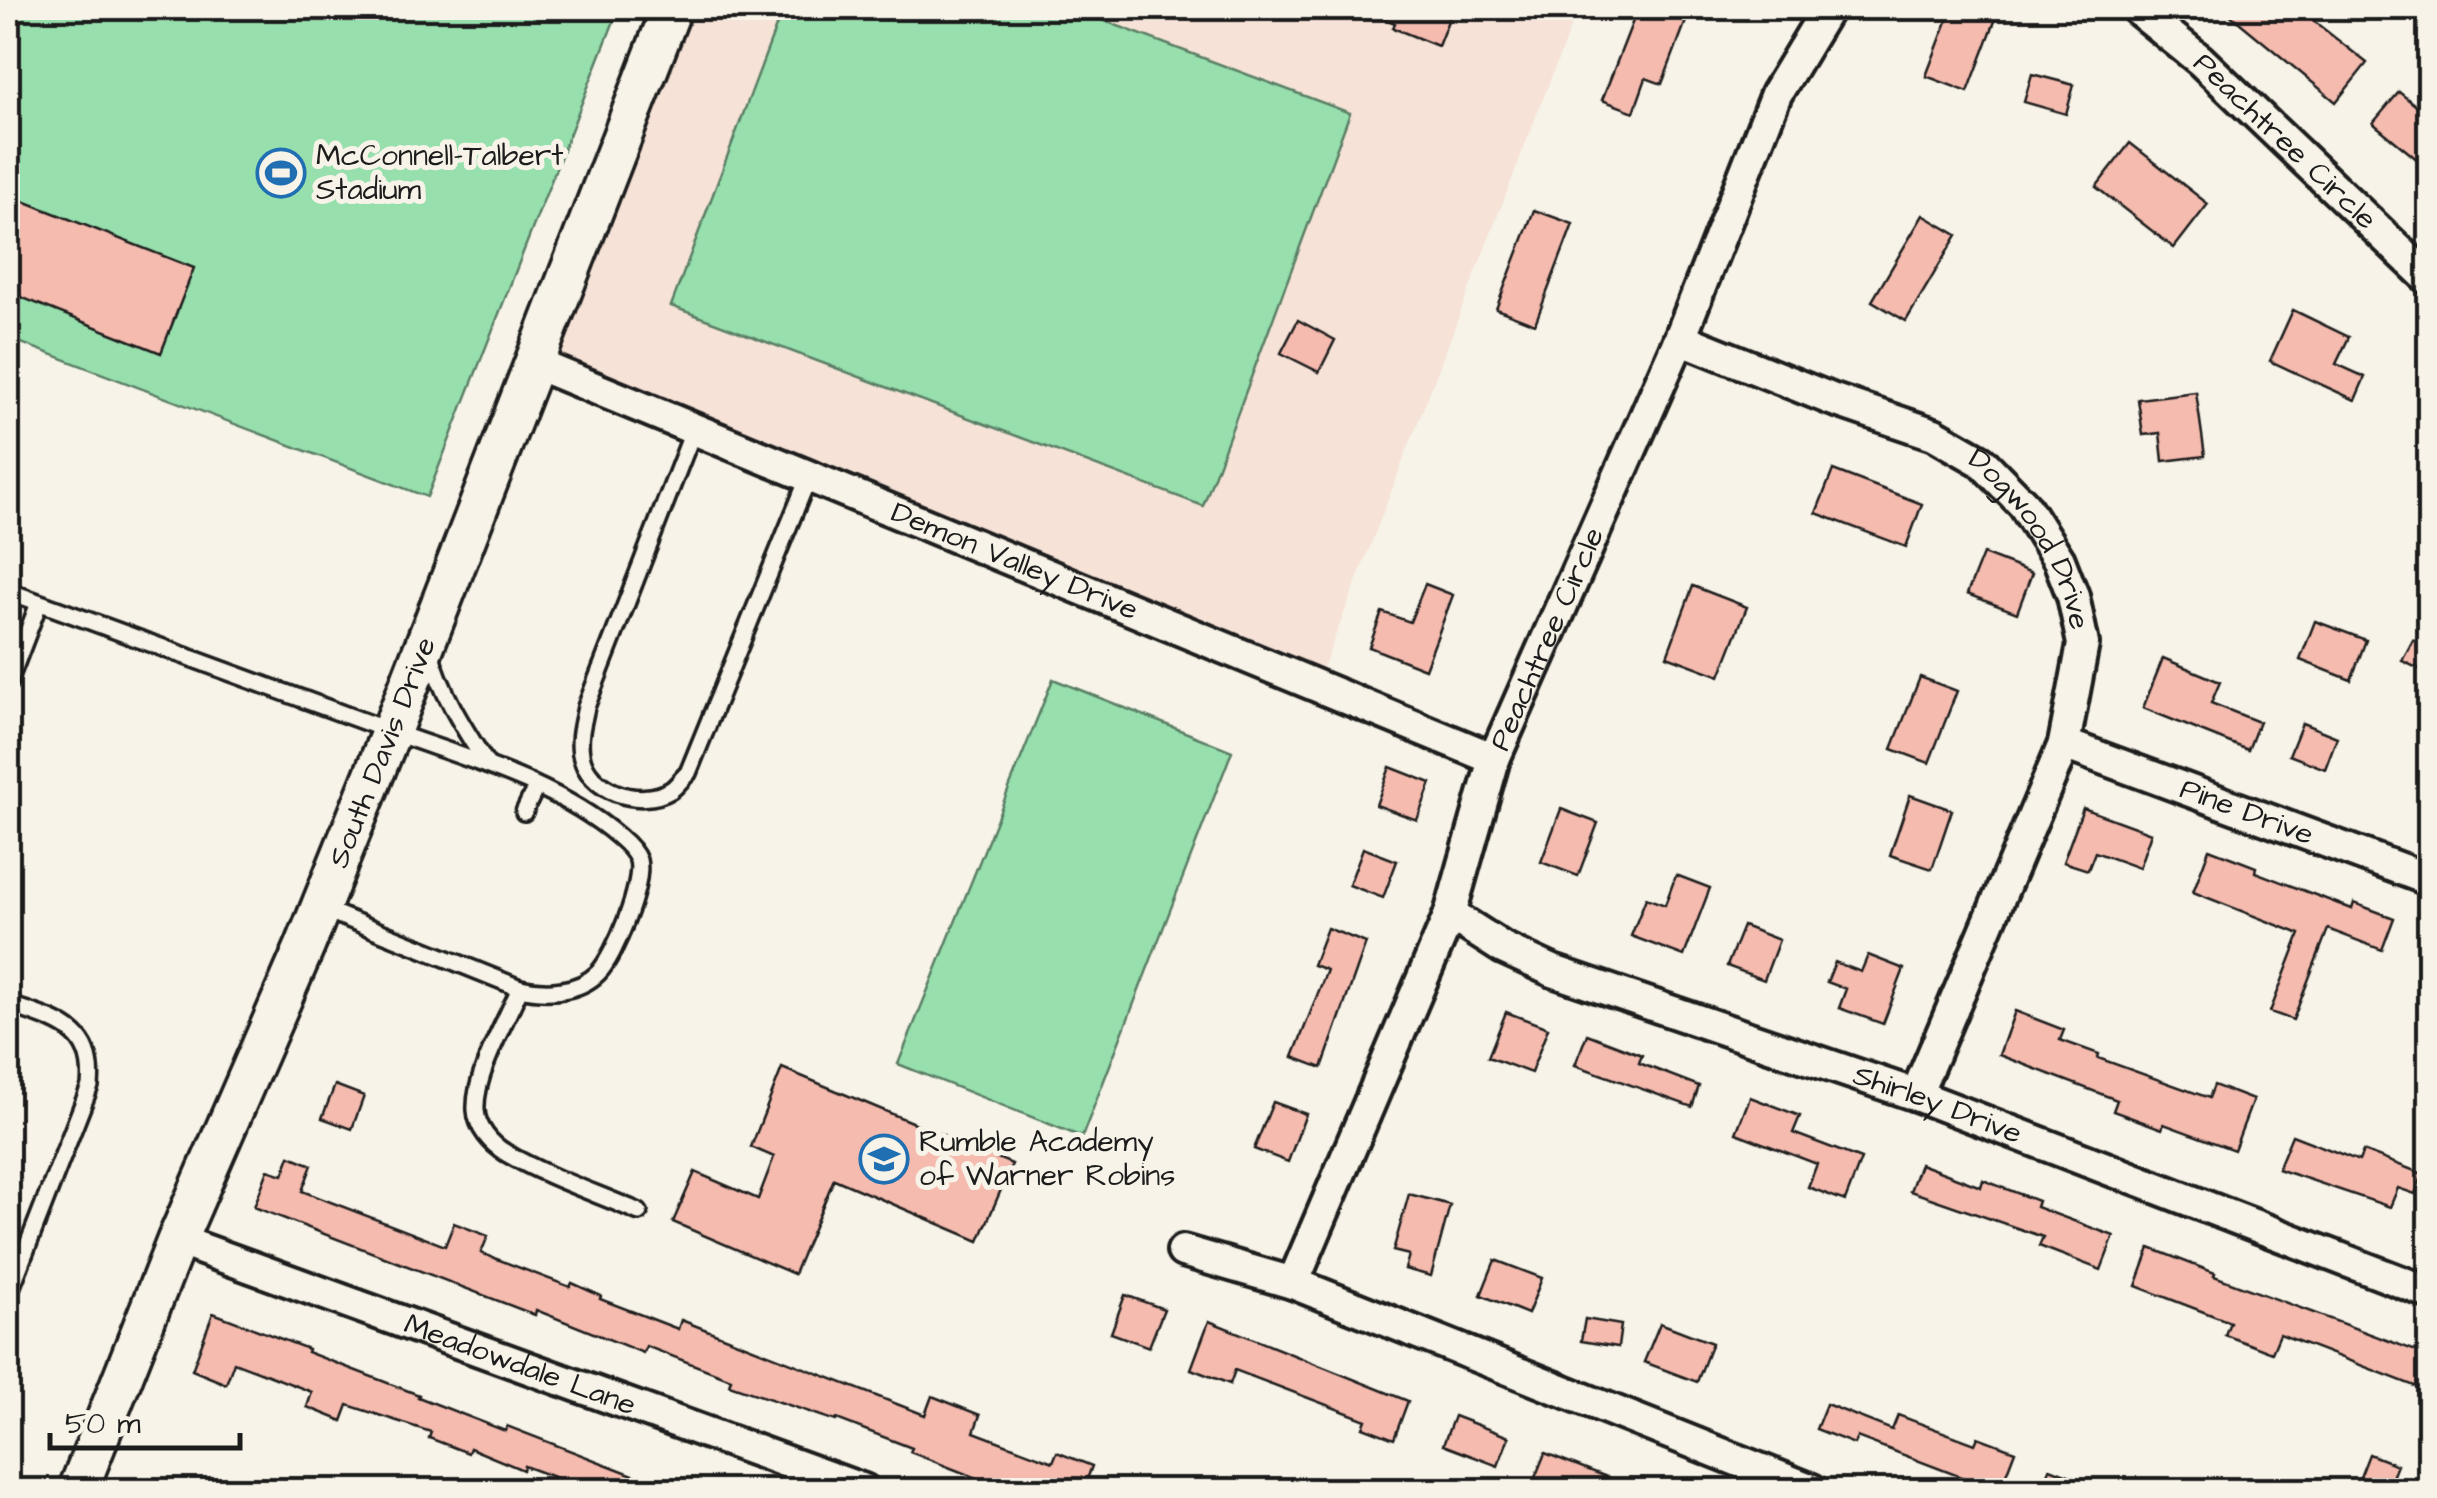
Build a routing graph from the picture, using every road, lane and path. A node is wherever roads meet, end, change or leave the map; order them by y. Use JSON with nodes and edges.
{"nodes":[{"id":1,"x":672,"y":8,"type":"edge"},
{"id":2,"x":1828,"y":8,"type":"edge"},
{"id":3,"x":2136,"y":8,"type":"edge"},
{"id":4,"x":2430,"y":280,"type":"edge"},
{"id":5,"x":1680,"y":338,"type":"junction"},
{"id":6,"x":534,"y":363,"type":"junction"},
{"id":7,"x":694,"y":429,"type":"junction"},
{"id":8,"x":809,"y":476,"type":"junction"},
{"id":9,"x":8,"y":591,"type":"edge"},
{"id":10,"x":39,"y":603,"type":"junction"},
{"id":11,"x":427,"y":638,"type":"junction"},
{"id":12,"x":8,"y":684,"type":"edge"},
{"id":13,"x":391,"y":732,"type":"junction"},
{"id":14,"x":2064,"y":744,"type":"junction"},
{"id":15,"x":1494,"y":759,"type":"junction"},
{"id":16,"x":486,"y":763,"type":"junction"},
{"id":17,"x":536,"y":787,"type":"junction"},
{"id":18,"x":524,"y":812,"type":"dead end"},
{"id":19,"x":2430,"y":880,"type":"edge"},
{"id":20,"x":320,"y":908,"type":"junction"},
{"id":21,"x":1450,"y":914,"type":"junction"},
{"id":22,"x":520,"y":988,"type":"junction"},
{"id":23,"x":8,"y":1004,"type":"edge"},
{"id":24,"x":1916,"y":1095,"type":"junction"},
{"id":25,"x":639,"y":1212,"type":"dead end"},
{"id":26,"x":177,"y":1240,"type":"junction"},
{"id":27,"x":1183,"y":1251,"type":"dead end"},
{"id":28,"x":1293,"y":1283,"type":"junction"},
{"id":29,"x":2430,"y":1293,"type":"edge"},
{"id":30,"x":8,"y":1296,"type":"edge"},
{"id":31,"x":78,"y":1490,"type":"edge"},
{"id":32,"x":864,"y":1490,"type":"edge"},
{"id":33,"x":1812,"y":1490,"type":"edge"}],
"edges":[{"from":1,"to":6,"type":"street","name":"South Davis Drive"},
{"from":2,"to":5,"type":"street","name":"Peachtree Circle"},
{"from":3,"to":4,"type":"street","name":"Peachtree Circle"},
{"from":5,"to":14,"type":"street","name":"Dogwood Drive"},
{"from":5,"to":15,"type":"street","name":"Peachtree Circle"},
{"from":6,"to":7,"type":"street","name":"Demon Valley Drive"},
{"from":6,"to":11,"type":"street","name":"South Davis Drive"},
{"from":7,"to":8,"type":"street","name":"Demon Valley Drive"},
{"from":7,"to":8,"type":"lane"},
{"from":8,"to":15,"type":"street","name":"Demon Valley Drive"},
{"from":9,"to":10,"type":"lane"},
{"from":10,"to":12,"type":"lane"},
{"from":10,"to":13,"type":"lane"},
{"from":11,"to":13,"type":"street","name":"South Davis Drive"},
{"from":11,"to":16,"type":"lane"},
{"from":13,"to":16,"type":"lane"},
{"from":13,"to":20,"type":"street","name":"South Davis Drive"},
{"from":14,"to":19,"type":"street","name":"Pine Drive"},
{"from":14,"to":24,"type":"street","name":"Dogwood Drive"},
{"from":15,"to":21,"type":"street","name":"Peachtree Circle"},
{"from":16,"to":17,"type":"lane"},
{"from":17,"to":18,"type":"lane"},
{"from":17,"to":22,"type":"lane"},
{"from":20,"to":22,"type":"lane"},
{"from":20,"to":26,"type":"street","name":"South Davis Drive"},
{"from":21,"to":24,"type":"street","name":"Shirley Drive"},
{"from":21,"to":28,"type":"street","name":"Peachtree Circle"},
{"from":22,"to":25,"type":"lane"},
{"from":23,"to":30,"type":"lane"},
{"from":24,"to":29,"type":"street","name":"Shirley Drive"},
{"from":26,"to":31,"type":"street","name":"South Davis Drive"},
{"from":26,"to":32,"type":"street","name":"Meadowdale Lane"},
{"from":27,"to":28,"type":"street"},
{"from":28,"to":33,"type":"street"}]}
